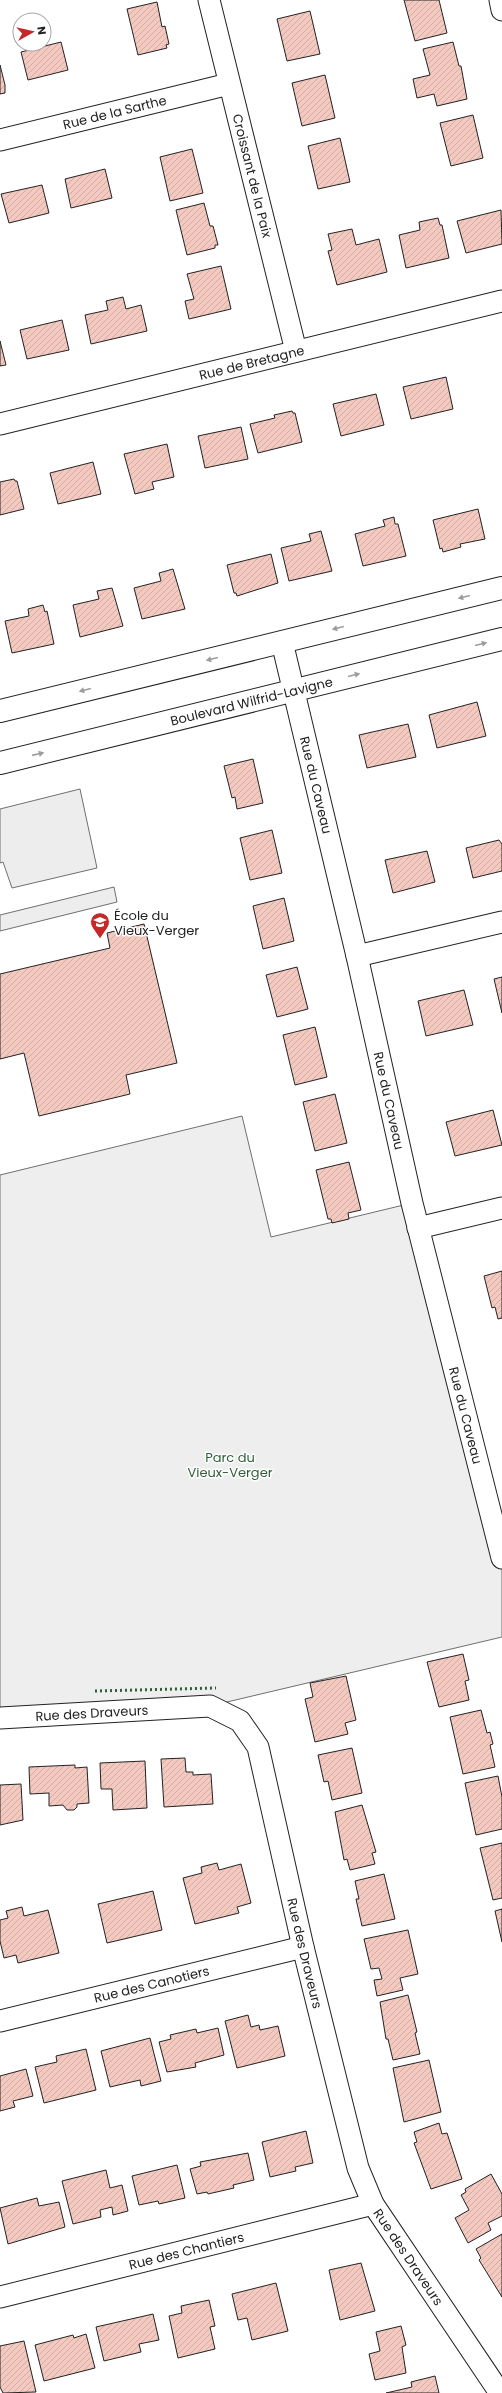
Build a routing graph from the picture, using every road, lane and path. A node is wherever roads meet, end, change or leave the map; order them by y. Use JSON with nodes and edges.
{"nodes":[{"id":1,"x":209,"y":0,"type":"edge"},
{"id":2,"x":500,"y":0,"type":"edge"},
{"id":3,"x":502,"y":10,"type":"edge"},
{"id":4,"x":229,"y":84,"type":"junction"},
{"id":5,"x":0,"y":140,"type":"edge"},
{"id":6,"x":502,"y":300,"type":"edge"},
{"id":7,"x":296,"y":351,"type":"junction"},
{"id":8,"x":0,"y":424,"type":"edge"},
{"id":9,"x":502,"y":588,"type":"edge"},
{"id":10,"x":502,"y":639,"type":"edge"},
{"id":11,"x":282,"y":642,"type":"junction"},
{"id":12,"x":293,"y":690,"type":"junction"},
{"id":13,"x":0,"y":711,"type":"edge"},
{"id":14,"x":0,"y":763,"type":"edge"},
{"id":15,"x":502,"y":922,"type":"edge"},
{"id":16,"x":357,"y":956,"type":"junction"},
{"id":17,"x":502,"y":1208,"type":"edge"},
{"id":18,"x":418,"y":1228,"type":"junction"},
{"id":19,"x":497,"y":1514,"type":"edge"},
{"id":20,"x":502,"y":1558,"type":"edge"},
{"id":21,"x":0,"y":1718,"type":"edge"},
{"id":22,"x":303,"y":1947,"type":"junction"},
{"id":23,"x":0,"y":2021,"type":"edge"},
{"id":24,"x":373,"y":2204,"type":"junction"},
{"id":25,"x":0,"y":2298,"type":"edge"},
{"id":26,"x":500,"y":2393,"type":"edge"}],
"edges":[{"from":1,"to":4,"type":"street","name":"Croissant de la Paix"},
{"from":2,"to":3,"type":"street"},
{"from":4,"to":5,"type":"street","name":"Rue de la Sarthe"},
{"from":4,"to":7,"type":"street","name":"Croissant de la Paix"},
{"from":6,"to":7,"type":"street","name":"Rue de Bretagne"},
{"from":7,"to":8,"type":"street","name":"Rue de Bretagne"},
{"from":9,"to":11,"type":"main road","one_way":true},
{"from":12,"to":10,"type":"main road","name":"Boulevard Wilfrid-Lavigne","one_way":true},
{"from":11,"to":12,"type":"street","name":"Rue du Caveau"},
{"from":11,"to":13,"type":"main road","one_way":true},
{"from":14,"to":12,"type":"main road","name":"Boulevard Wilfrid-Lavigne","one_way":true},
{"from":12,"to":16,"type":"street","name":"Rue du Caveau"},
{"from":15,"to":16,"type":"street"},
{"from":16,"to":18,"type":"street","name":"Rue du Caveau"},
{"from":17,"to":18,"type":"street"},
{"from":18,"to":19,"type":"street","name":"Rue du Caveau"},
{"from":19,"to":20,"type":"street","name":"Rue du Caveau"},
{"from":21,"to":22,"type":"street","name":"Rue des Draveurs"},
{"from":22,"to":23,"type":"street","name":"Rue des Canotiers"},
{"from":22,"to":24,"type":"street","name":"Rue des Draveurs"},
{"from":24,"to":25,"type":"street","name":"Rue des Chantiers"},
{"from":24,"to":26,"type":"street","name":"Rue des Draveurs"}]}
